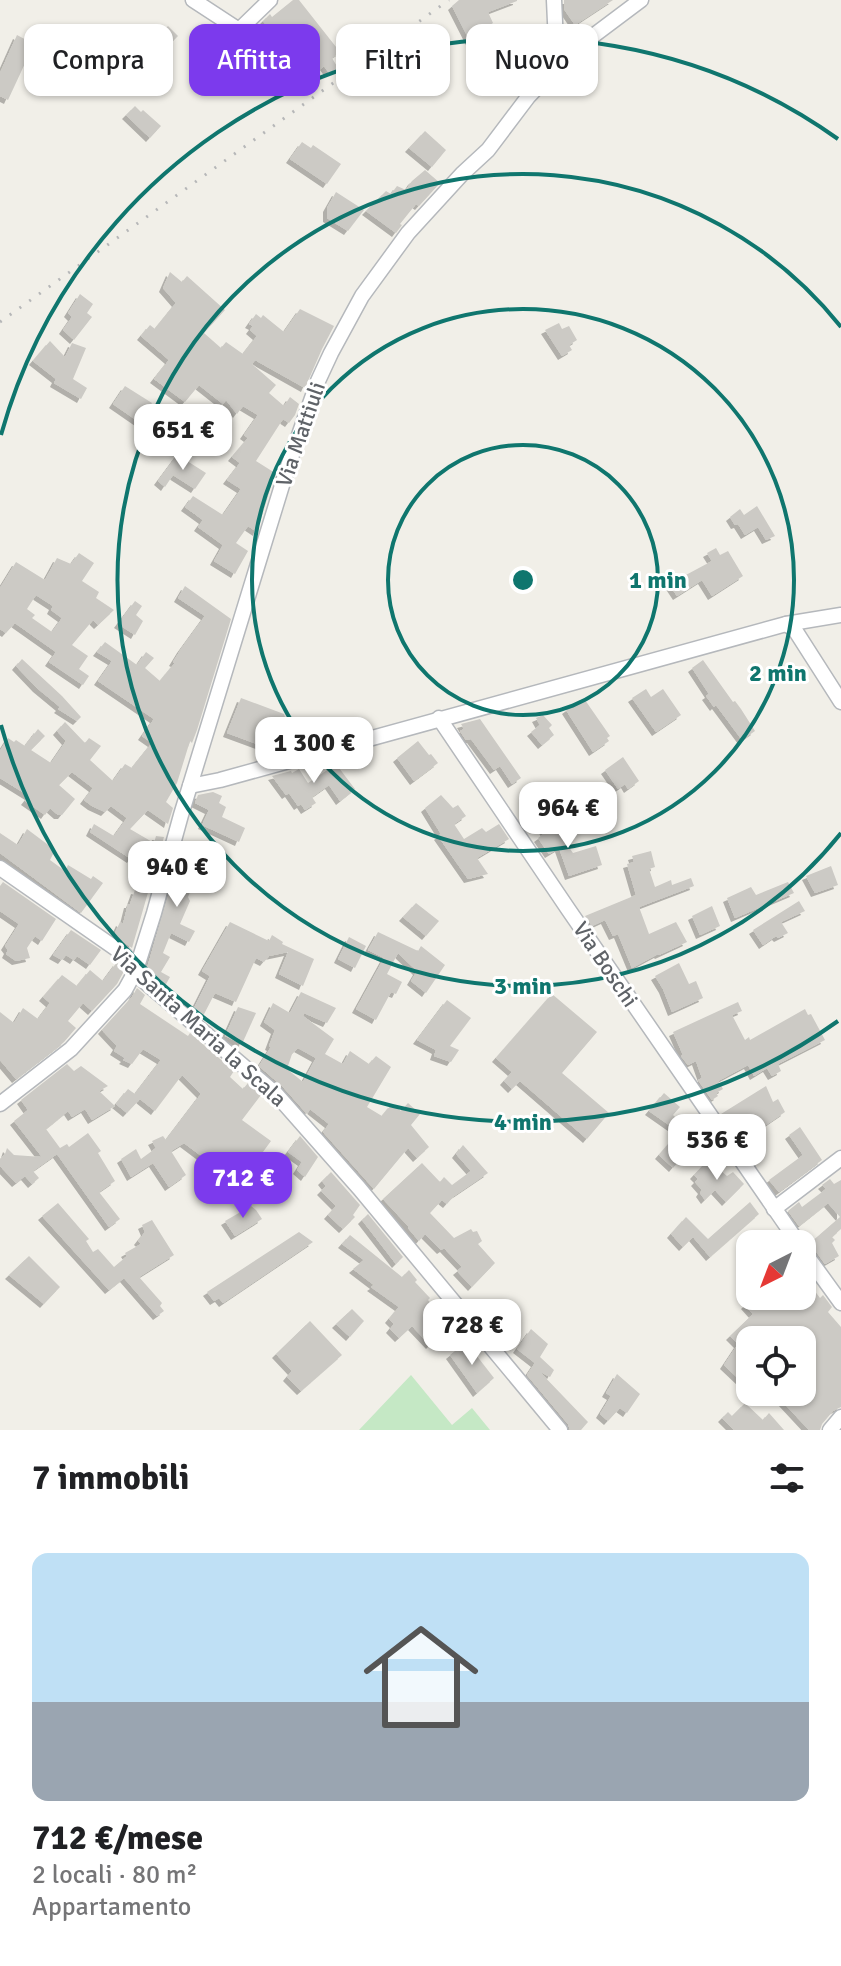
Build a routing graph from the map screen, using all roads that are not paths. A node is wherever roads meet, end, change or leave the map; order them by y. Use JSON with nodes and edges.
{"nodes":[{"id":1,"x":193,"y":0,"type":"edge"},
{"id":2,"x":270,"y":0,"type":"edge"},
{"id":3,"x":554,"y":0,"type":"edge"},
{"id":4,"x":641,"y":0,"type":"edge"},
{"id":5,"x":555,"y":24,"type":"edge"},
{"id":6,"x":598,"y":32,"type":"edge"},
{"id":7,"x":530,"y":96,"type":"edge"},
{"id":8,"x":841,"y":615,"type":"edge"},
{"id":9,"x":786,"y":624,"type":"junction"},
{"id":10,"x":841,"y":702,"type":"edge"},
{"id":11,"x":439,"y":718,"type":"junction"},
{"id":12,"x":190,"y":786,"type":"junction"},
{"id":13,"x":0,"y":868,"type":"edge"},
{"id":14,"x":136,"y":970,"type":"junction"},
{"id":15,"x":0,"y":1104,"type":"edge"},
{"id":16,"x":841,"y":1158,"type":"edge"},
{"id":17,"x":774,"y":1209,"type":"junction"},
{"id":18,"x":789,"y":1230,"type":"edge"},
{"id":19,"x":816,"y":1268,"type":"edge"},
{"id":20,"x":841,"y":1303,"type":"edge"},
{"id":21,"x":841,"y":1417,"type":"edge"},
{"id":22,"x":560,"y":1430,"type":"edge"},
{"id":23,"x":830,"y":1430,"type":"edge"}],
"edges":[{"from":1,"to":2,"type":"street"},
{"from":3,"to":5,"type":"street"},
{"from":4,"to":6,"type":"street","name":"Via Mattiuli"},
{"from":7,"to":12,"type":"street","name":"Via Mattiuli"},
{"from":8,"to":9,"type":"street"},
{"from":9,"to":10,"type":"street"},
{"from":9,"to":11,"type":"street"},
{"from":11,"to":12,"type":"street"},
{"from":11,"to":17,"type":"street","name":"Via Boschi"},
{"from":12,"to":14,"type":"street","name":"Via Mattiuli"},
{"from":13,"to":14,"type":"street","name":"Via Santa Maria la Scala"},
{"from":14,"to":15,"type":"street","name":"Via Mattiuli"},
{"from":14,"to":22,"type":"street","name":"Via Santa Maria la Scala"},
{"from":16,"to":17,"type":"street"},
{"from":17,"to":18,"type":"street","name":"Via Boschi"},
{"from":19,"to":20,"type":"street","name":"Via Boschi"},
{"from":21,"to":23,"type":"street"}]}
